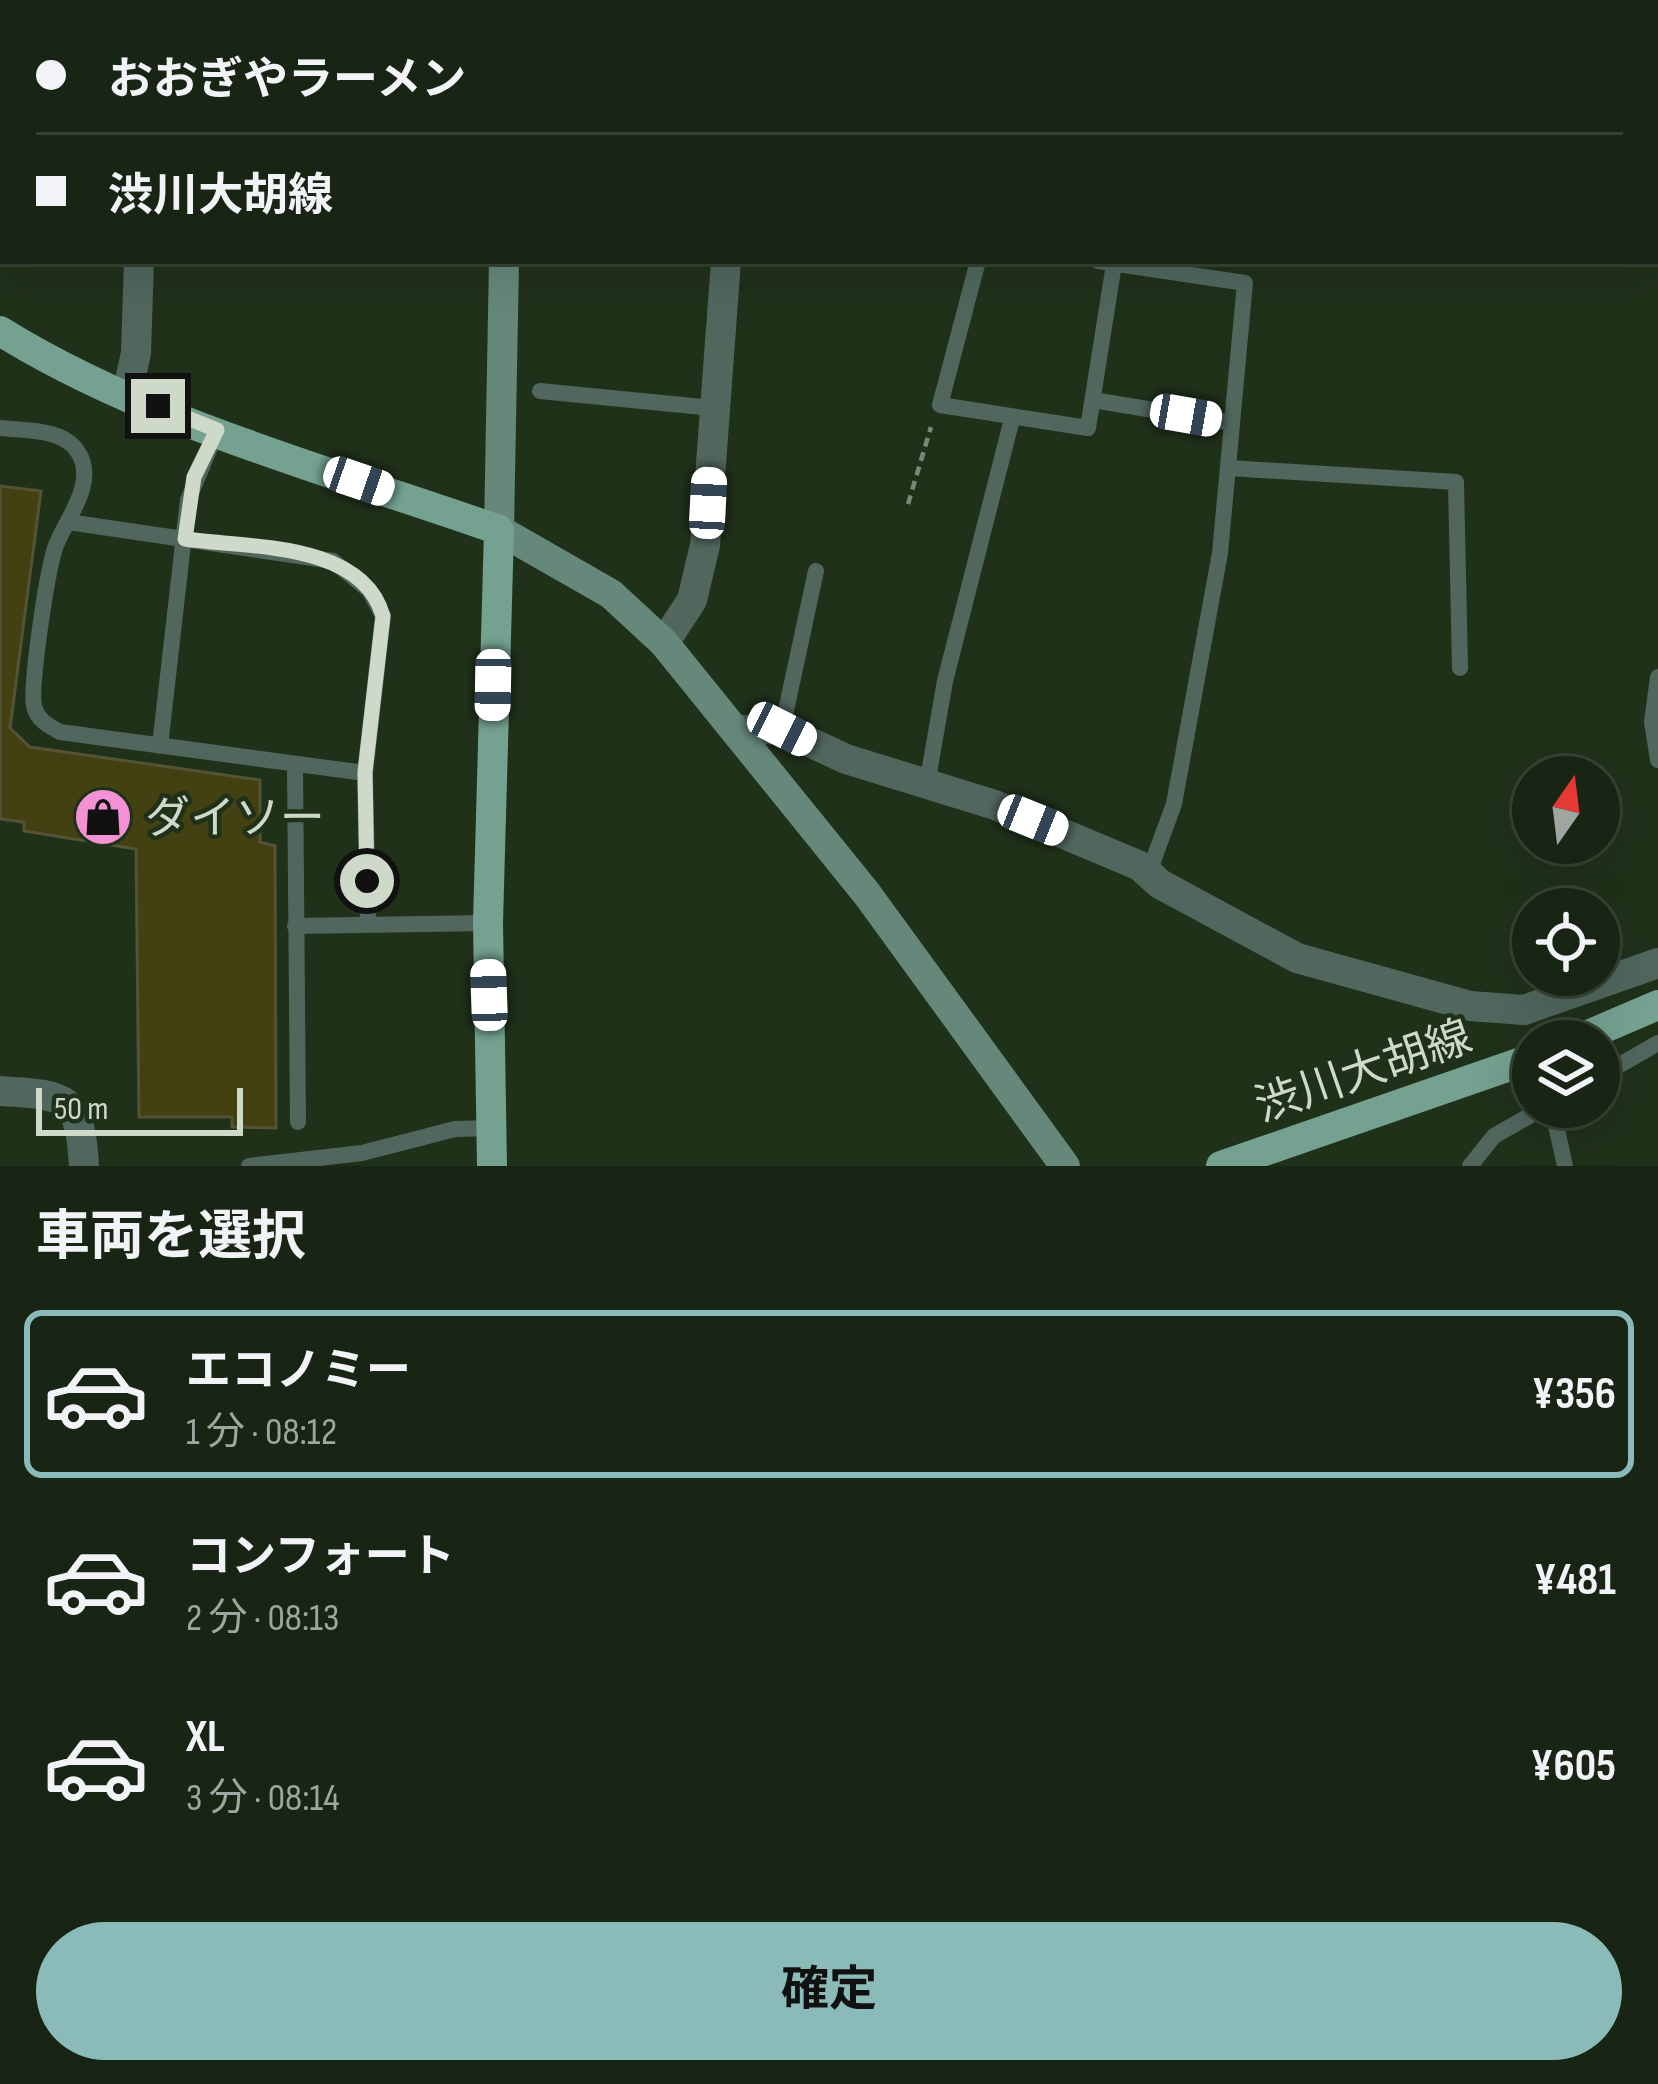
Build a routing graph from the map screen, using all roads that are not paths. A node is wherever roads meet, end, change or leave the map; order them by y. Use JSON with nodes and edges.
{"nodes":[{"id":1,"x":140,"y":264,"type":"edge"},
{"id":2,"x":504,"y":264,"type":"edge"},
{"id":3,"x":726,"y":264,"type":"edge"},
{"id":4,"x":977,"y":264,"type":"edge"},
{"id":5,"x":1106,"y":264,"type":"edge"},
{"id":6,"x":1119,"y":264,"type":"edge"},
{"id":7,"x":0,"y":331,"type":"edge"},
{"id":8,"x":540,"y":392,"type":"dead end"},
{"id":9,"x":128,"y":394,"type":"junction"},
{"id":10,"x":1094,"y":400,"type":"junction"},
{"id":11,"x":713,"y":408,"type":"junction"},
{"id":12,"x":1012,"y":419,"type":"junction"},
{"id":13,"x":1232,"y":423,"type":"junction"},
{"id":14,"x":0,"y":428,"type":"edge"},
{"id":15,"x":217,"y":430,"type":"junction"},
{"id":16,"x":1229,"y":468,"type":"junction"},
{"id":17,"x":68,"y":521,"type":"junction"},
{"id":18,"x":499,"y":530,"type":"junction"},
{"id":19,"x":185,"y":539,"type":"junction"},
{"id":20,"x":816,"y":571,"type":"dead end"},
{"id":21,"x":664,"y":643,"type":"junction"},
{"id":22,"x":1460,"y":668,"type":"dead end"},
{"id":23,"x":1658,"y":677,"type":"edge"},
{"id":24,"x":782,"y":729,"type":"junction"},
{"id":25,"x":739,"y":730,"type":"junction"},
{"id":26,"x":160,"y":746,"type":"junction"},
{"id":27,"x":1658,"y":760,"type":"edge"},
{"id":28,"x":295,"y":764,"type":"junction"},
{"id":29,"x":365,"y":772,"type":"junction"},
{"id":30,"x":926,"y":784,"type":"junction"},
{"id":31,"x":1149,"y":872,"type":"junction"},
{"id":32,"x":488,"y":923,"type":"junction"},
{"id":33,"x":368,"y":925,"type":"junction"},
{"id":34,"x":295,"y":926,"type":"junction"},
{"id":35,"x":1658,"y":963,"type":"edge"},
{"id":36,"x":1658,"y":1005,"type":"edge"},
{"id":37,"x":1620,"y":1021,"type":"edge"},
{"id":38,"x":1656,"y":1050,"type":"edge"},
{"id":39,"x":1512,"y":1065,"type":"edge"},
{"id":40,"x":1620,"y":1067,"type":"edge"},
{"id":41,"x":0,"y":1091,"type":"edge"},
{"id":42,"x":298,"y":1122,"type":"dead end"},
{"id":43,"x":1512,"y":1127,"type":"edge"},
{"id":44,"x":492,"y":1128,"type":"junction"},
{"id":45,"x":1555,"y":1128,"type":"edge"},
{"id":46,"x":84,"y":1166,"type":"edge"},
{"id":47,"x":249,"y":1166,"type":"edge"},
{"id":48,"x":492,"y":1166,"type":"edge"},
{"id":49,"x":1065,"y":1166,"type":"edge"},
{"id":50,"x":1221,"y":1166,"type":"edge"},
{"id":51,"x":1471,"y":1166,"type":"edge"},
{"id":52,"x":1565,"y":1166,"type":"edge"}],
"edges":[{"from":1,"to":9,"type":"street"},
{"from":2,"to":18,"type":"street"},
{"from":3,"to":11,"type":"street"},
{"from":4,"to":12,"type":"lane"},
{"from":5,"to":10,"type":"lane"},
{"from":6,"to":13,"type":"lane"},
{"from":7,"to":9,"type":"main road"},
{"from":8,"to":11,"type":"lane"},
{"from":9,"to":15,"type":"main road"},
{"from":10,"to":12,"type":"lane"},
{"from":10,"to":13,"type":"lane"},
{"from":11,"to":21,"type":"street"},
{"from":12,"to":30,"type":"lane"},
{"from":13,"to":16,"type":"lane"},
{"from":14,"to":17,"type":"lane"},
{"from":15,"to":18,"type":"main road"},
{"from":15,"to":19,"type":"lane"},
{"from":16,"to":22,"type":"lane"},
{"from":16,"to":31,"type":"lane"},
{"from":17,"to":19,"type":"lane"},
{"from":17,"to":26,"type":"lane"},
{"from":18,"to":21,"type":"street"},
{"from":18,"to":32,"type":"main road"},
{"from":19,"to":26,"type":"lane"},
{"from":19,"to":29,"type":"lane"},
{"from":20,"to":24,"type":"lane"},
{"from":21,"to":25,"type":"street"},
{"from":23,"to":27,"type":"lane"},
{"from":24,"to":25,"type":"street"},
{"from":24,"to":30,"type":"street"},
{"from":25,"to":49,"type":"street"},
{"from":26,"to":28,"type":"lane"},
{"from":28,"to":29,"type":"lane"},
{"from":28,"to":34,"type":"lane"},
{"from":29,"to":33,"type":"lane"},
{"from":30,"to":31,"type":"street"},
{"from":31,"to":35,"type":"street"},
{"from":32,"to":33,"type":"lane"},
{"from":32,"to":44,"type":"main road"},
{"from":33,"to":34,"type":"lane"},
{"from":34,"to":42,"type":"lane"},
{"from":36,"to":37,"type":"main road"},
{"from":38,"to":40,"type":"lane"},
{"from":39,"to":50,"type":"main road","name":"渋川大胡線"},
{"from":41,"to":46,"type":"street"},
{"from":43,"to":51,"type":"lane"},
{"from":44,"to":47,"type":"lane"},
{"from":44,"to":48,"type":"main road"},
{"from":45,"to":52,"type":"lane"}]}
